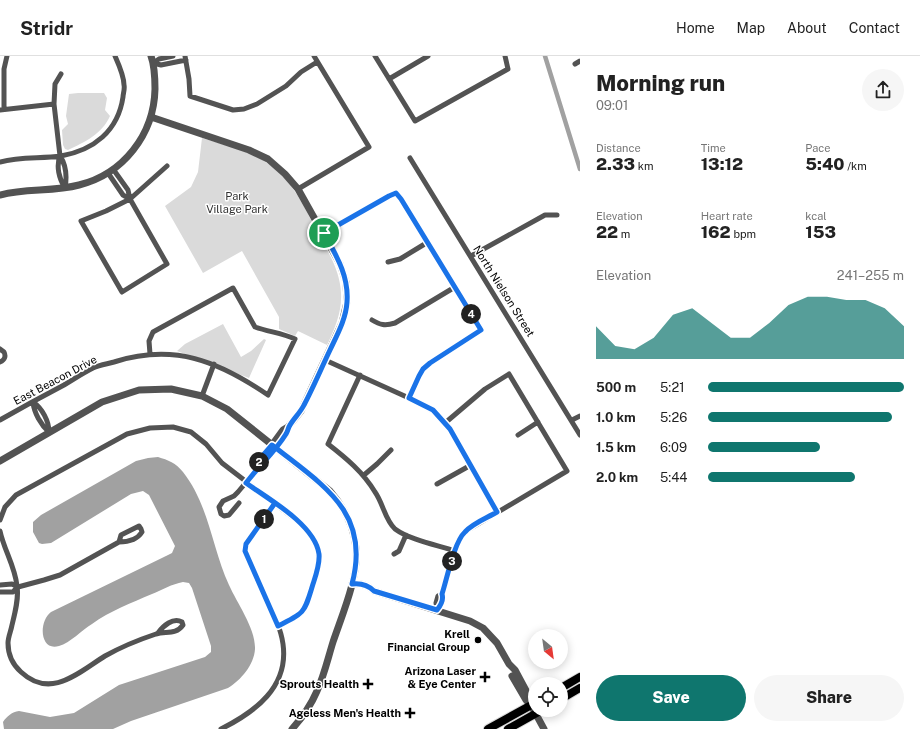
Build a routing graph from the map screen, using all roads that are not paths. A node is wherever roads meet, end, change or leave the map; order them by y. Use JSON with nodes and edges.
{"nodes":[{"id":1,"x":7,"y":56,"type":"edge"},
{"id":2,"x":115,"y":56,"type":"edge"},
{"id":3,"x":173,"y":56,"type":"edge"},
{"id":4,"x":314,"y":56,"type":"edge"},
{"id":5,"x":375,"y":56,"type":"edge"},
{"id":6,"x":428,"y":56,"type":"edge"},
{"id":7,"x":505,"y":56,"type":"edge"},
{"id":8,"x":186,"y":58,"type":"edge"},
{"id":9,"x":152,"y":59,"type":"edge"},
{"id":10,"x":317,"y":62,"type":"junction"},
{"id":11,"x":2,"y":68,"type":"edge"},
{"id":12,"x":61,"y":74,"type":"dead end"},
{"id":13,"x":389,"y":79,"type":"junction"},
{"id":14,"x":54,"y":104,"type":"junction"},
{"id":15,"x":2,"y":109,"type":"edge"},
{"id":16,"x":151,"y":117,"type":"junction"},
{"id":17,"x":60,"y":156,"type":"junction"},
{"id":18,"x":410,"y":158,"type":"dead end"},
{"id":19,"x":0,"y":162,"type":"edge"},
{"id":20,"x":167,"y":166,"type":"dead end"},
{"id":21,"x":111,"y":171,"type":"junction"},
{"id":22,"x":64,"y":188,"type":"junction"},
{"id":23,"x":298,"y":189,"type":"junction"},
{"id":24,"x":0,"y":195,"type":"edge"},
{"id":25,"x":130,"y":199,"type":"junction"},
{"id":26,"x":557,"y":215,"type":"dead end"},
{"id":27,"x":324,"y":233,"type":"junction"},
{"id":28,"x":428,"y":242,"type":"junction"},
{"id":29,"x":471,"y":256,"type":"junction"},
{"id":30,"x":388,"y":262,"type":"dead end"},
{"id":31,"x":455,"y":287,"type":"junction"},
{"id":32,"x":372,"y":320,"type":"dead end"},
{"id":33,"x":0,"y":349,"type":"edge"},
{"id":34,"x":150,"y":354,"type":"junction"},
{"id":35,"x":325,"y":360,"type":"junction"},
{"id":36,"x":0,"y":362,"type":"edge"},
{"id":37,"x":214,"y":364,"type":"junction"},
{"id":38,"x":360,"y":375,"type":"junction"},
{"id":39,"x":202,"y":396,"type":"junction"},
{"id":40,"x":409,"y":398,"type":"junction"},
{"id":41,"x":33,"y":402,"type":"junction"},
{"id":42,"x":580,"y":416,"type":"edge"},
{"id":43,"x":0,"y":420,"type":"edge"},
{"id":44,"x":572,"y":420,"type":"junction"},
{"id":45,"x":538,"y":422,"type":"junction"},
{"id":46,"x":445,"y":423,"type":"junction"},
{"id":47,"x":49,"y":432,"type":"junction"},
{"id":48,"x":518,"y":435,"type":"dead end"},
{"id":49,"x":580,"y":435,"type":"edge"},
{"id":50,"x":274,"y":446,"type":"junction"},
{"id":51,"x":391,"y":450,"type":"dead end"},
{"id":52,"x":0,"y":460,"type":"edge"},
{"id":53,"x":471,"y":466,"type":"junction"},
{"id":54,"x":364,"y":475,"type":"junction"},
{"id":55,"x":246,"y":483,"type":"junction"},
{"id":56,"x":437,"y":484,"type":"dead end"},
{"id":57,"x":239,"y":503,"type":"dead end"},
{"id":58,"x":275,"y":503,"type":"junction"},
{"id":59,"x":497,"y":512,"type":"junction"},
{"id":60,"x":0,"y":520,"type":"edge"},
{"id":61,"x":0,"y":531,"type":"edge"},
{"id":62,"x":406,"y":535,"type":"junction"},
{"id":63,"x":119,"y":542,"type":"dead end"},
{"id":64,"x":455,"y":551,"type":"junction"},
{"id":65,"x":394,"y":554,"type":"dead end"},
{"id":66,"x":352,"y":584,"type":"junction"},
{"id":67,"x":0,"y":585,"type":"edge"},
{"id":68,"x":18,"y":586,"type":"junction"},
{"id":69,"x":0,"y":592,"type":"edge"},
{"id":70,"x":437,"y":610,"type":"junction"},
{"id":71,"x":278,"y":626,"type":"junction"},
{"id":72,"x":158,"y":633,"type":"dead end"},
{"id":73,"x":580,"y":678,"type":"edge"},
{"id":74,"x":568,"y":684,"type":"edge"},
{"id":75,"x":580,"y":688,"type":"edge"},
{"id":76,"x":568,"y":695,"type":"edge"},
{"id":77,"x":528,"y":702,"type":"edge"},
{"id":78,"x":528,"y":711,"type":"edge"},
{"id":79,"x":528,"y":713,"type":"edge"},
{"id":80,"x":539,"y":717,"type":"edge"},
{"id":81,"x":221,"y":729,"type":"edge"},
{"id":82,"x":292,"y":729,"type":"edge"},
{"id":83,"x":488,"y":729,"type":"edge"},
{"id":84,"x":508,"y":729,"type":"edge"},
{"id":85,"x":544,"y":729,"type":"edge"}],
"edges":[{"from":1,"to":11,"type":"street"},
{"from":2,"to":17,"type":"street"},
{"from":3,"to":9,"type":"street"},
{"from":4,"to":10,"type":"street"},
{"from":5,"to":13,"type":"street"},
{"from":6,"to":13,"type":"street"},
{"from":7,"to":13,"type":"street"},
{"from":8,"to":9,"type":"street"},
{"from":8,"to":10,"type":"street"},
{"from":9,"to":16,"type":"street"},
{"from":10,"to":23,"type":"street"},
{"from":11,"to":15,"type":"street"},
{"from":12,"to":14,"type":"street"},
{"from":14,"to":15,"type":"street"},
{"from":14,"to":17,"type":"street"},
{"from":16,"to":21,"type":"street"},
{"from":16,"to":23,"type":"street"},
{"from":17,"to":19,"type":"street"},
{"from":17,"to":22,"type":"street"},
{"from":18,"to":29,"type":"street","name":"North Nielson Street"},
{"from":20,"to":25,"type":"street"},
{"from":21,"to":22,"type":"street"},
{"from":21,"to":25,"type":"street"},
{"from":22,"to":24,"type":"street"},
{"from":23,"to":27,"type":"street"},
{"from":25,"to":25,"type":"street"},
{"from":26,"to":29,"type":"street"},
{"from":27,"to":28,"type":"street"},
{"from":27,"to":35,"type":"street"},
{"from":28,"to":30,"type":"street"},
{"from":28,"to":31,"type":"street"},
{"from":29,"to":44,"type":"street","name":"North Nielson Street"},
{"from":31,"to":32,"type":"street"},
{"from":31,"to":40,"type":"street"},
{"from":33,"to":36,"type":"street"},
{"from":34,"to":37,"type":"street","name":"East Beacon Drive"},
{"from":34,"to":37,"type":"street","name":"East Beacon Drive"},
{"from":34,"to":41,"type":"street","name":"East Beacon Drive"},
{"from":35,"to":38,"type":"street"},
{"from":35,"to":50,"type":"street"},
{"from":37,"to":39,"type":"street"},
{"from":38,"to":40,"type":"street"},
{"from":38,"to":54,"type":"street"},
{"from":39,"to":47,"type":"street"},
{"from":39,"to":50,"type":"street"},
{"from":40,"to":46,"type":"street"},
{"from":41,"to":43,"type":"street","name":"East Beacon Drive"},
{"from":41,"to":47,"type":"street"},
{"from":42,"to":44,"type":"street"},
{"from":44,"to":49,"type":"street","name":"North Nielson Street"},
{"from":45,"to":46,"type":"street"},
{"from":45,"to":48,"type":"street"},
{"from":45,"to":59,"type":"street"},
{"from":46,"to":53,"type":"street"},
{"from":47,"to":52,"type":"street"},
{"from":50,"to":55,"type":"street"},
{"from":50,"to":66,"type":"street"},
{"from":51,"to":54,"type":"street"},
{"from":53,"to":56,"type":"street"},
{"from":53,"to":59,"type":"street"},
{"from":54,"to":62,"type":"street"},
{"from":55,"to":57,"type":"street"},
{"from":55,"to":58,"type":"street"},
{"from":55,"to":60,"type":"street"},
{"from":58,"to":71,"type":"street"},
{"from":58,"to":71,"type":"street"},
{"from":59,"to":64,"type":"street"},
{"from":61,"to":68,"type":"street"},
{"from":62,"to":64,"type":"street"},
{"from":62,"to":65,"type":"street"},
{"from":63,"to":68,"type":"street"},
{"from":64,"to":70,"type":"street"},
{"from":66,"to":70,"type":"street"},
{"from":66,"to":82,"type":"street"},
{"from":67,"to":68,"type":"street"},
{"from":68,"to":69,"type":"street"},
{"from":68,"to":72,"type":"street"},
{"from":70,"to":77,"type":"street"},
{"from":71,"to":81,"type":"street"},
{"from":73,"to":74,"type":"main road"},
{"from":75,"to":76,"type":"main road"},
{"from":78,"to":83,"type":"main road"},
{"from":79,"to":84,"type":"main road"},
{"from":80,"to":85,"type":"street"}]}
